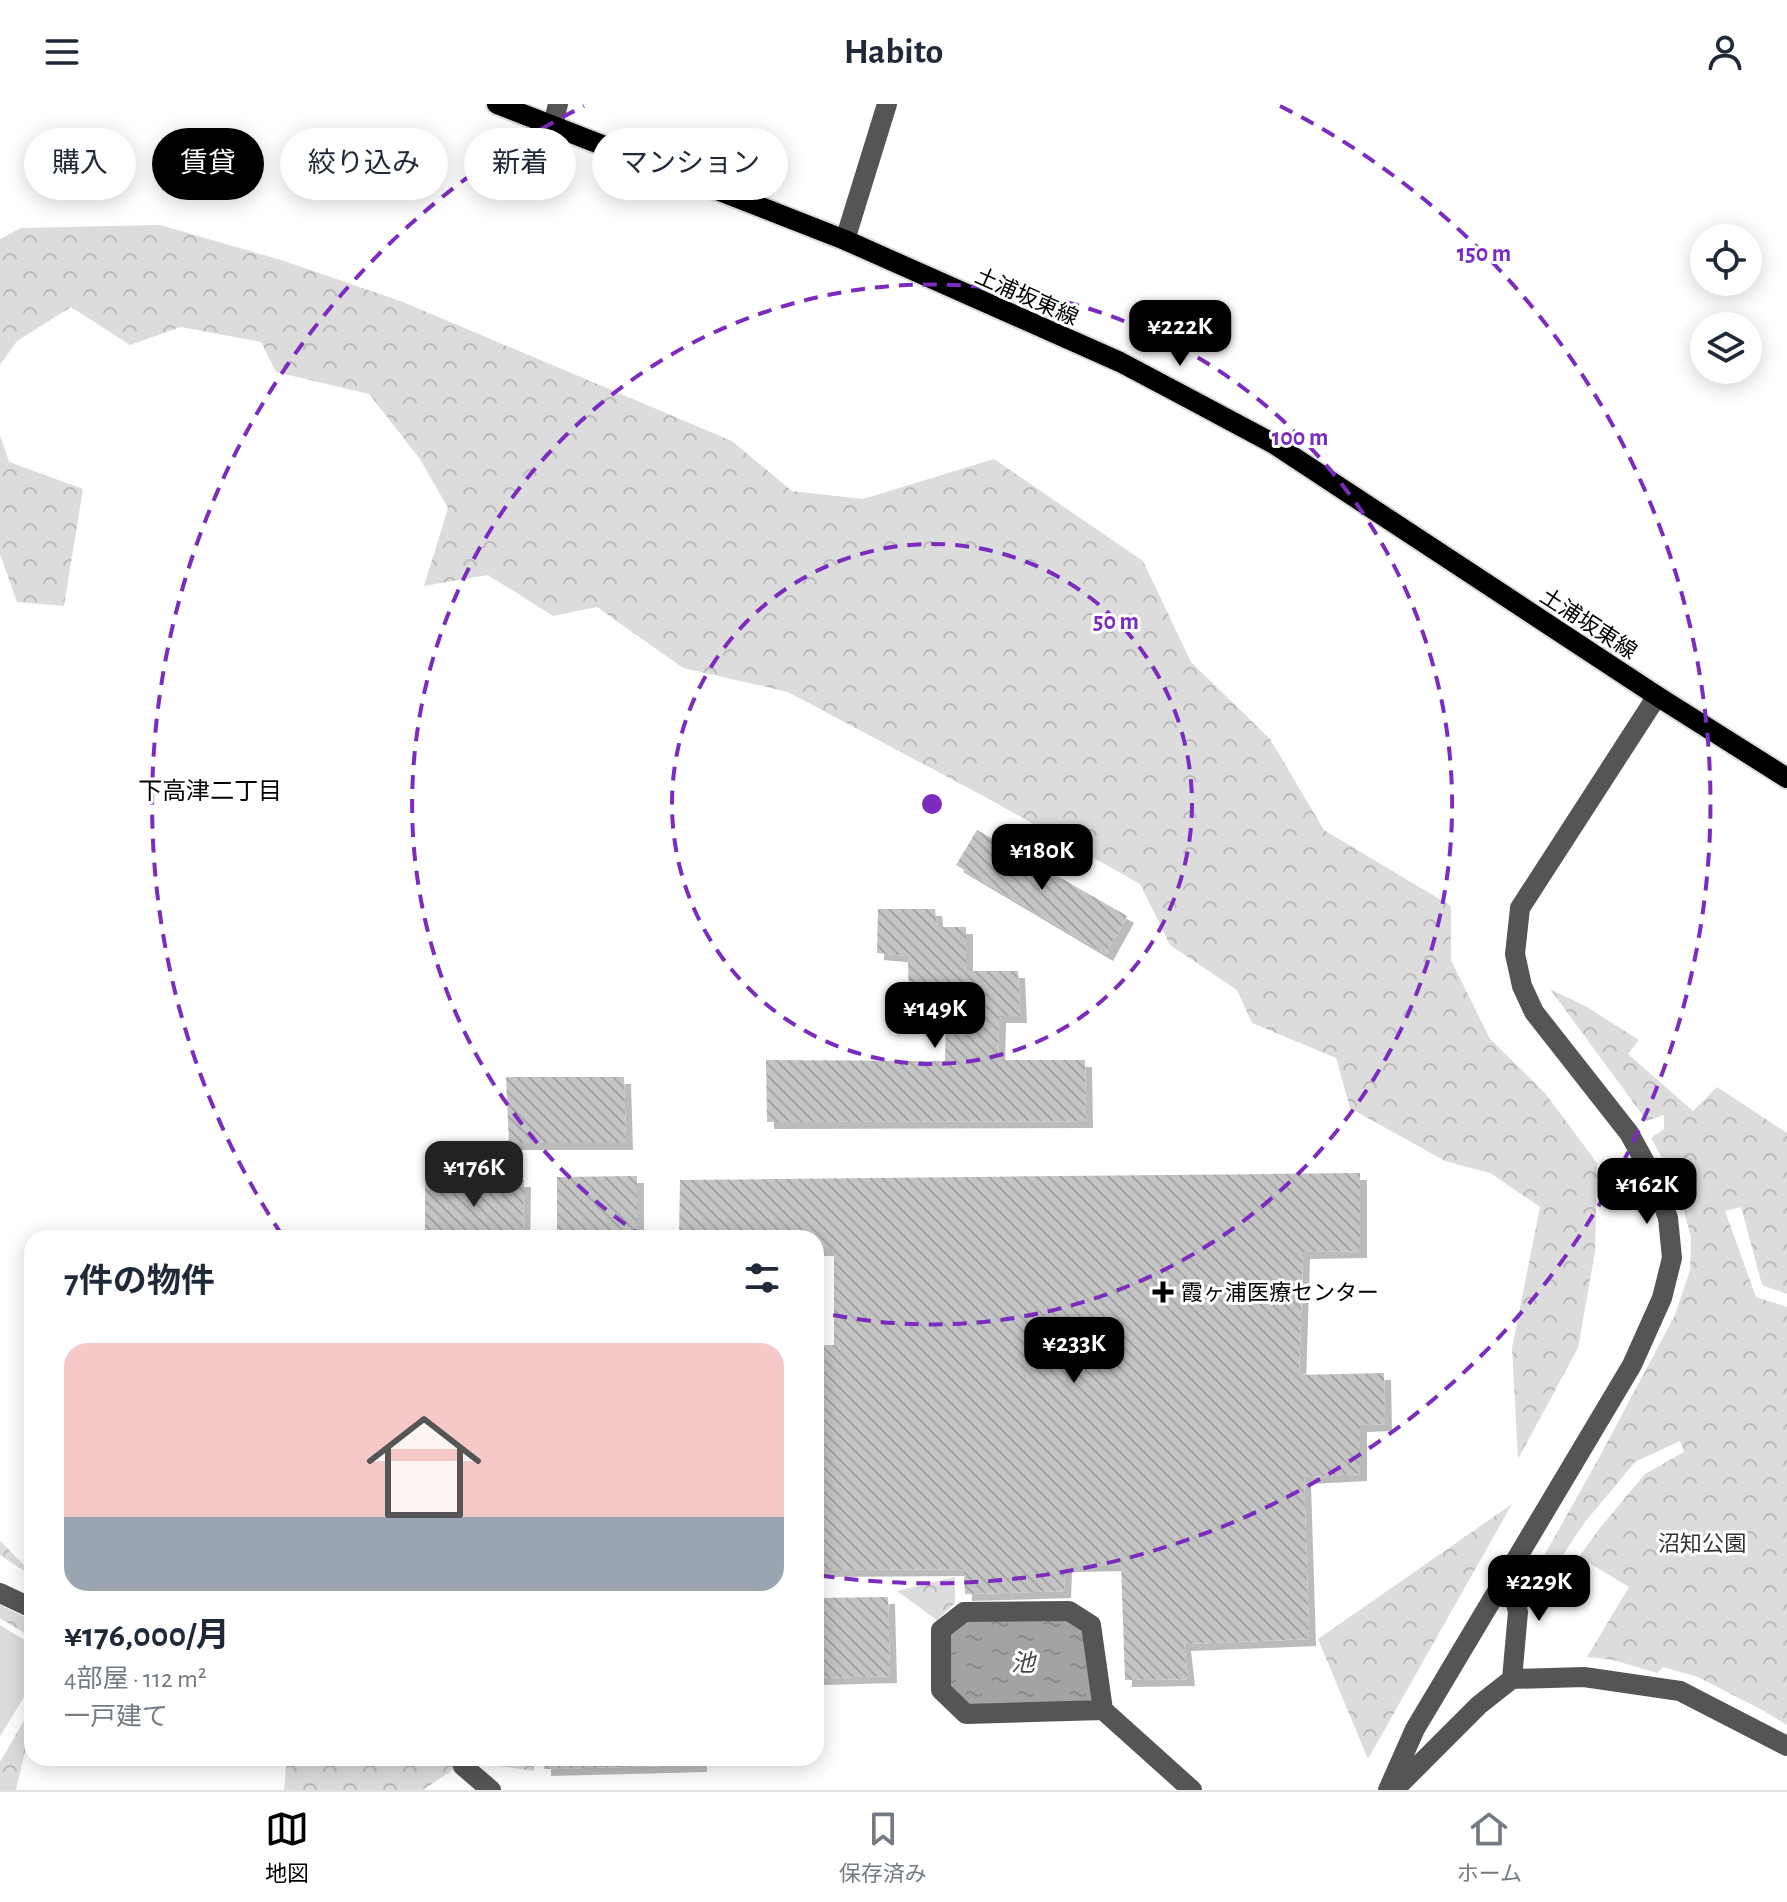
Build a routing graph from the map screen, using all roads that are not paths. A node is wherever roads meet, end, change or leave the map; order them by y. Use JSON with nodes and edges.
{"nodes":[{"id":1,"x":497,"y":104,"type":"edge"},
{"id":2,"x":558,"y":104,"type":"edge"},
{"id":3,"x":887,"y":104,"type":"edge"},
{"id":4,"x":553,"y":125,"type":"junction"},
{"id":5,"x":845,"y":240,"type":"junction"},
{"id":6,"x":1657,"y":696,"type":"junction"},
{"id":7,"x":1787,"y":778,"type":"edge"},
{"id":8,"x":1508,"y":1571,"type":"junction"},
{"id":9,"x":0,"y":1593,"type":"edge"},
{"id":10,"x":24,"y":1604,"type":"edge"},
{"id":11,"x":1512,"y":1679,"type":"junction"},
{"id":12,"x":1103,"y":1710,"type":"junction"},
{"id":13,"x":1787,"y":1746,"type":"edge"},
{"id":14,"x":463,"y":1766,"type":"edge"},
{"id":15,"x":491,"y":1790,"type":"edge"},
{"id":16,"x":1192,"y":1790,"type":"edge"},
{"id":17,"x":1391,"y":1790,"type":"edge"}],
"edges":[{"from":1,"to":4,"type":"main road","name":"土浦坂東線"},
{"from":2,"to":4,"type":"street"},
{"from":3,"to":5,"type":"street"},
{"from":4,"to":5,"type":"main road","name":"土浦坂東線"},
{"from":5,"to":6,"type":"main road","name":"土浦坂東線"},
{"from":6,"to":7,"type":"main road","name":"土浦坂東線"},
{"from":6,"to":8,"type":"street"},
{"from":8,"to":11,"type":"street"},
{"from":8,"to":17,"type":"street"},
{"from":9,"to":10,"type":"street"},
{"from":11,"to":13,"type":"street"},
{"from":11,"to":17,"type":"street"},
{"from":12,"to":12,"type":"street"},
{"from":12,"to":16,"type":"street"},
{"from":14,"to":15,"type":"street"}]}
